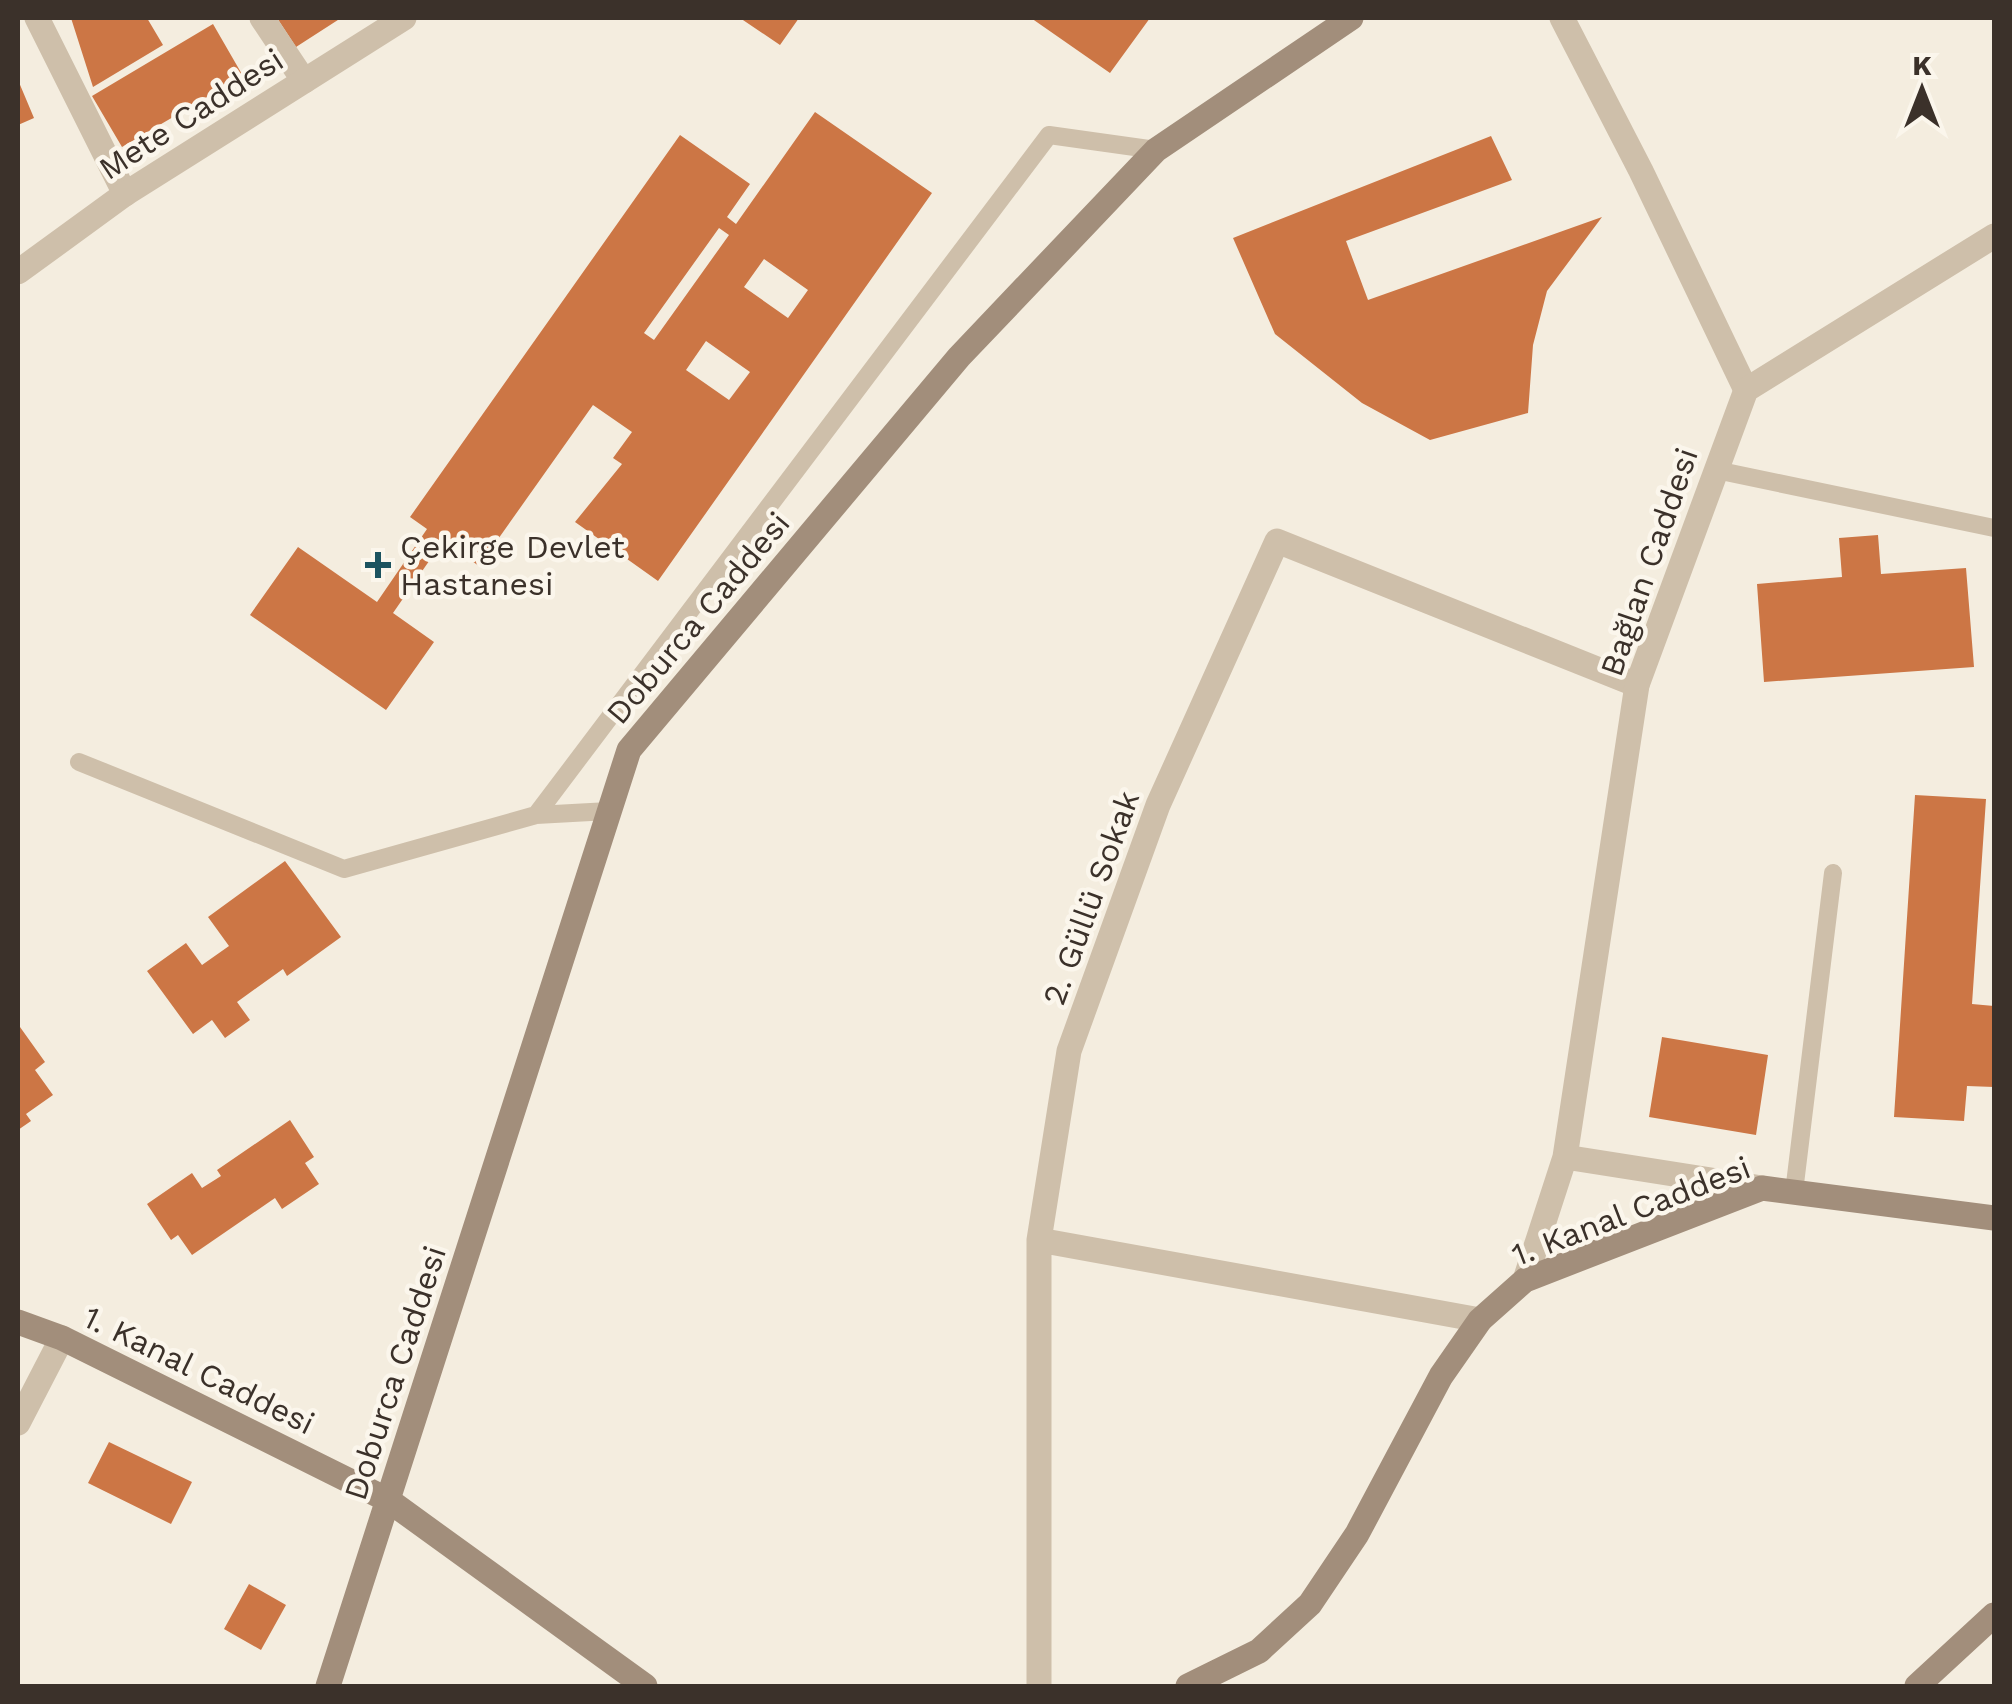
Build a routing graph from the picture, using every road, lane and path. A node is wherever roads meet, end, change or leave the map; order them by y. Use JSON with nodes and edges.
{"nodes":[{"id":1,"x":37,"y":18,"type":"edge"},
{"id":2,"x":262,"y":18,"type":"edge"},
{"id":3,"x":404,"y":18,"type":"edge"},
{"id":4,"x":1351,"y":18,"type":"edge"},
{"id":5,"x":1562,"y":18,"type":"edge"},
{"id":6,"x":304,"y":80,"type":"junction"},
{"id":7,"x":1156,"y":150,"type":"junction"},
{"id":8,"x":125,"y":194,"type":"junction"},
{"id":9,"x":1994,"y":236,"type":"edge"},
{"id":10,"x":18,"y":272,"type":"edge"},
{"id":11,"x":1746,"y":390,"type":"junction"},
{"id":12,"x":1716,"y":470,"type":"junction"},
{"id":13,"x":1994,"y":528,"type":"edge"},
{"id":14,"x":1638,"y":685,"type":"junction"},
{"id":15,"x":79,"y":762,"type":"dead end"},
{"id":16,"x":609,"y":811,"type":"junction"},
{"id":17,"x":536,"y":816,"type":"junction"},
{"id":18,"x":1833,"y":873,"type":"dead end"},
{"id":19,"x":1565,"y":1157,"type":"junction"},
{"id":20,"x":1762,"y":1188,"type":"junction"},
{"id":21,"x":1794,"y":1192,"type":"junction"},
{"id":22,"x":1994,"y":1218,"type":"edge"},
{"id":23,"x":1039,"y":1240,"type":"junction"},
{"id":24,"x":1525,"y":1280,"type":"junction"},
{"id":25,"x":1480,"y":1320,"type":"junction"},
{"id":26,"x":18,"y":1322,"type":"edge"},
{"id":27,"x":62,"y":1338,"type":"junction"},
{"id":28,"x":18,"y":1423,"type":"edge"},
{"id":29,"x":388,"y":1500,"type":"junction"},
{"id":30,"x":1994,"y":1615,"type":"edge"},
{"id":31,"x":328,"y":1686,"type":"edge"},
{"id":32,"x":645,"y":1686,"type":"edge"},
{"id":33,"x":1039,"y":1686,"type":"edge"},
{"id":34,"x":1188,"y":1686,"type":"edge"},
{"id":35,"x":1916,"y":1686,"type":"edge"}],
"edges":[{"from":1,"to":8,"type":"street"},
{"from":2,"to":6,"type":"street"},
{"from":3,"to":6,"type":"street","name":"Mete Caddesi"},
{"from":4,"to":7,"type":"main road","name":"Doburca Caddesi"},
{"from":5,"to":11,"type":"street"},
{"from":6,"to":8,"type":"street","name":"Mete Caddesi"},
{"from":7,"to":16,"type":"main road","name":"Doburca Caddesi"},
{"from":7,"to":17,"type":"lane"},
{"from":8,"to":10,"type":"street","name":"Mete Caddesi"},
{"from":9,"to":11,"type":"street"},
{"from":11,"to":12,"type":"street","name":"Bağlan Caddesi"},
{"from":12,"to":13,"type":"lane"},
{"from":12,"to":14,"type":"street","name":"Bağlan Caddesi"},
{"from":14,"to":19,"type":"street","name":"Bağlan Caddesi"},
{"from":14,"to":23,"type":"street","name":"2. Güllü Sokak"},
{"from":15,"to":17,"type":"lane"},
{"from":16,"to":17,"type":"lane"},
{"from":16,"to":29,"type":"main road","name":"Doburca Caddesi"},
{"from":18,"to":21,"type":"lane"},
{"from":19,"to":20,"type":"street"},
{"from":19,"to":24,"type":"street","name":"Bağlan Caddesi"},
{"from":20,"to":21,"type":"main road","name":"1. Kanal Caddesi"},
{"from":20,"to":24,"type":"main road","name":"1. Kanal Caddesi"},
{"from":21,"to":22,"type":"main road","name":"1. Kanal Caddesi"},
{"from":23,"to":25,"type":"street"},
{"from":23,"to":33,"type":"street","name":"2. Güllü Sokak"},
{"from":24,"to":25,"type":"main road","name":"1. Kanal Caddesi"},
{"from":25,"to":34,"type":"main road","name":"1. Kanal Caddesi"},
{"from":26,"to":27,"type":"main road","name":"1. Kanal Caddesi"},
{"from":27,"to":28,"type":"street"},
{"from":27,"to":29,"type":"main road","name":"1. Kanal Caddesi"},
{"from":29,"to":31,"type":"main road","name":"Doburca Caddesi"},
{"from":29,"to":32,"type":"main road","name":"1. Kanal Caddesi"},
{"from":30,"to":35,"type":"main road"}]}
